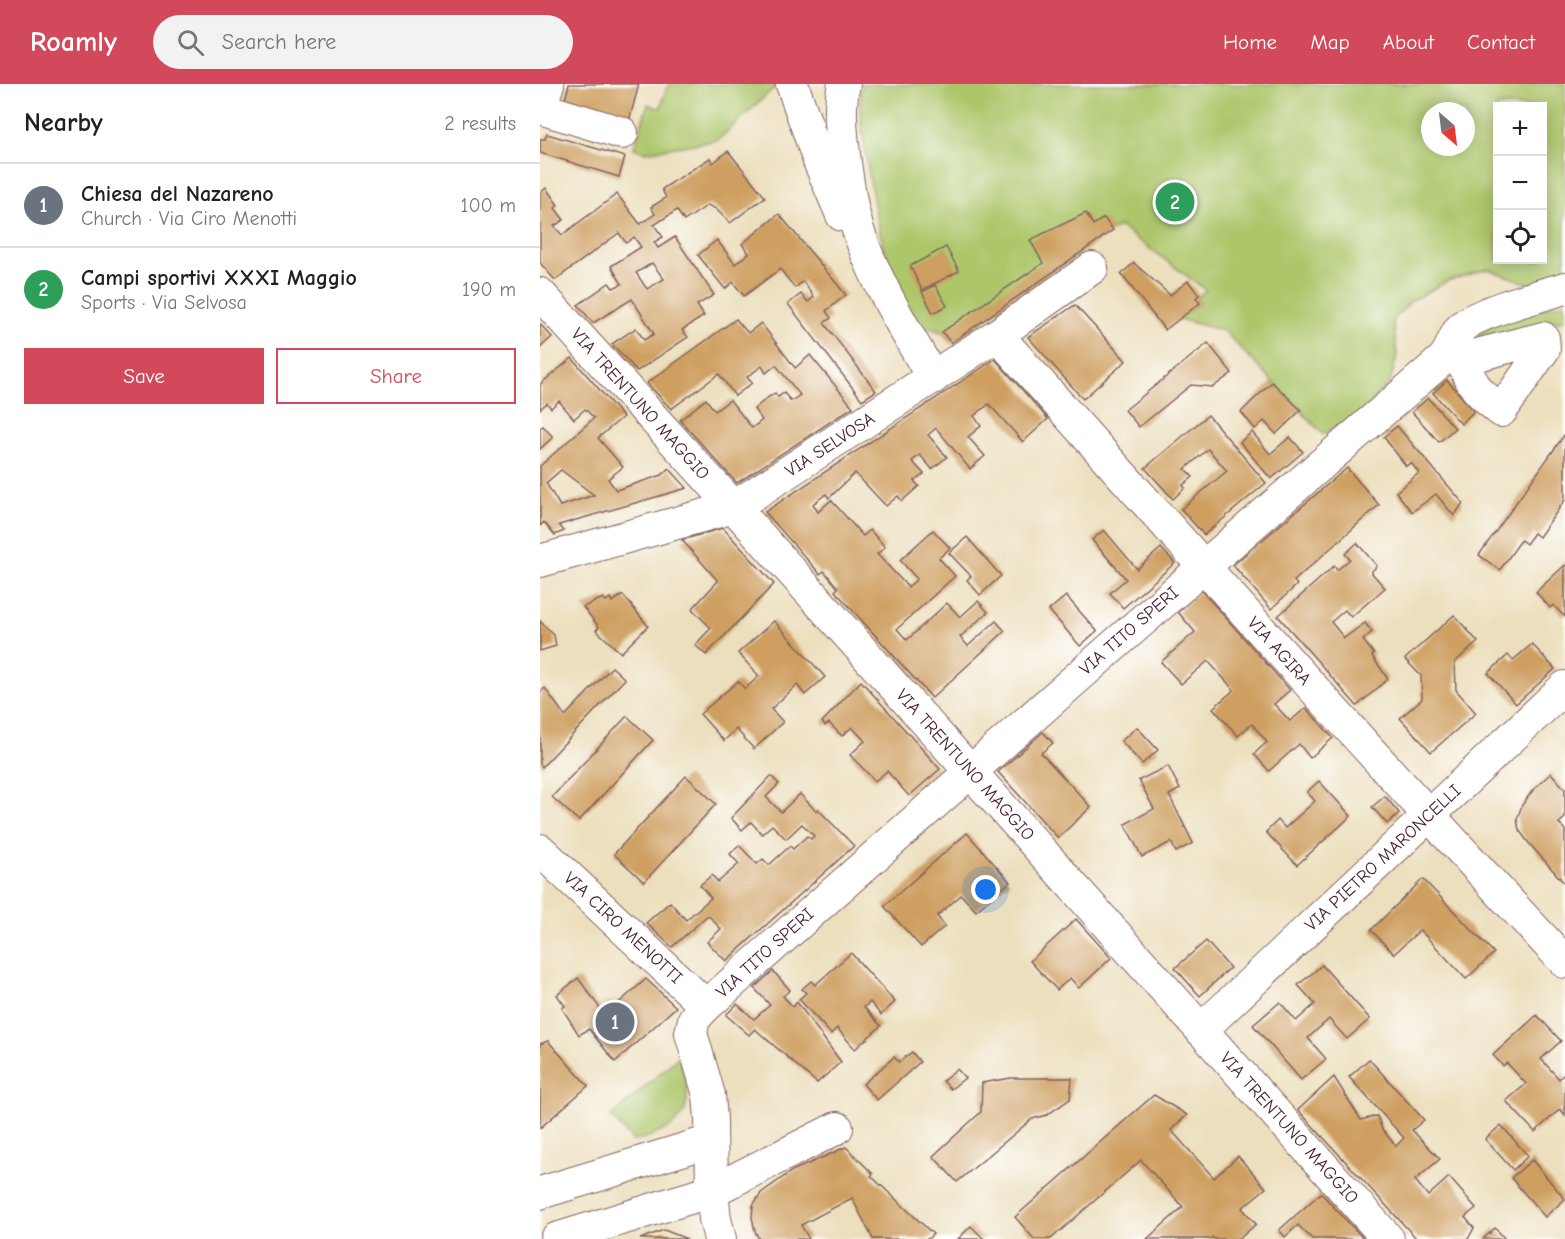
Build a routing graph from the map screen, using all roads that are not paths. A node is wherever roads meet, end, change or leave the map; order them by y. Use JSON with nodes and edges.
{"nodes":[{"id":1,"x":548,"y":84,"type":"edge"},
{"id":2,"x":792,"y":84,"type":"edge"},
{"id":3,"x":844,"y":84,"type":"edge"},
{"id":4,"x":622,"y":133,"type":"dead end"},
{"id":5,"x":1092,"y":268,"type":"dead end"},
{"id":6,"x":877,"y":278,"type":"junction"},
{"id":7,"x":1565,"y":288,"type":"edge"},
{"id":8,"x":540,"y":294,"type":"edge"},
{"id":9,"x":998,"y":335,"type":"junction"},
{"id":10,"x":933,"y":378,"type":"junction"},
{"id":11,"x":734,"y":507,"type":"junction"},
{"id":12,"x":540,"y":561,"type":"edge"},
{"id":13,"x":1203,"y":566,"type":"junction"},
{"id":14,"x":1565,"y":687,"type":"edge"},
{"id":15,"x":970,"y":770,"type":"junction"},
{"id":16,"x":1428,"y":816,"type":"junction"},
{"id":17,"x":540,"y":850,"type":"edge"},
{"id":18,"x":1565,"y":962,"type":"edge"},
{"id":19,"x":706,"y":1006,"type":"junction"},
{"id":20,"x":1201,"y":1030,"type":"junction"},
{"id":21,"x":837,"y":1128,"type":"dead end"},
{"id":22,"x":711,"y":1141,"type":"junction"},
{"id":23,"x":712,"y":1191,"type":"junction"},
{"id":24,"x":540,"y":1193,"type":"edge"},
{"id":25,"x":556,"y":1239,"type":"edge"},
{"id":26,"x":720,"y":1239,"type":"edge"},
{"id":27,"x":1388,"y":1239,"type":"edge"}],
"edges":[{"from":1,"to":4,"type":"street"},
{"from":2,"to":6,"type":"street"},
{"from":3,"to":6,"type":"street"},
{"from":5,"to":9,"type":"street","name":"VIA SELVOSA"},
{"from":6,"to":10,"type":"street"},
{"from":7,"to":13,"type":"street","name":"VIA TITO SPERI"},
{"from":8,"to":11,"type":"street","name":"VIA TRENTUNO MAGGIO"},
{"from":9,"to":10,"type":"street","name":"VIA SELVOSA"},
{"from":9,"to":13,"type":"street","name":"VIA AGIRA"},
{"from":10,"to":11,"type":"street","name":"VIA SELVOSA"},
{"from":11,"to":12,"type":"street","name":"VIA SELVOSA"},
{"from":11,"to":15,"type":"street","name":"VIA TRENTUNO MAGGIO"},
{"from":13,"to":15,"type":"street","name":"VIA TITO SPERI"},
{"from":13,"to":16,"type":"street","name":"VIA AGIRA"},
{"from":14,"to":16,"type":"street","name":"VIA PIETRO MARONCELLI"},
{"from":15,"to":19,"type":"street","name":"VIA TITO SPERI"},
{"from":15,"to":20,"type":"street","name":"VIA TRENTUNO MAGGIO"},
{"from":16,"to":18,"type":"street","name":"VIA AGIRA"},
{"from":16,"to":20,"type":"street","name":"VIA PIETRO MARONCELLI"},
{"from":17,"to":19,"type":"street","name":"VIA CIRO MENOTTI"},
{"from":19,"to":22,"type":"street","name":"VIA TITO SPERI"},
{"from":20,"to":27,"type":"street","name":"VIA TRENTUNO MAGGIO"},
{"from":21,"to":23,"type":"street"},
{"from":22,"to":23,"type":"street","name":"VIA TITO SPERI"},
{"from":22,"to":24,"type":"street"},
{"from":23,"to":25,"type":"street"},
{"from":23,"to":26,"type":"street","name":"VIA TITO SPERI"}]}
